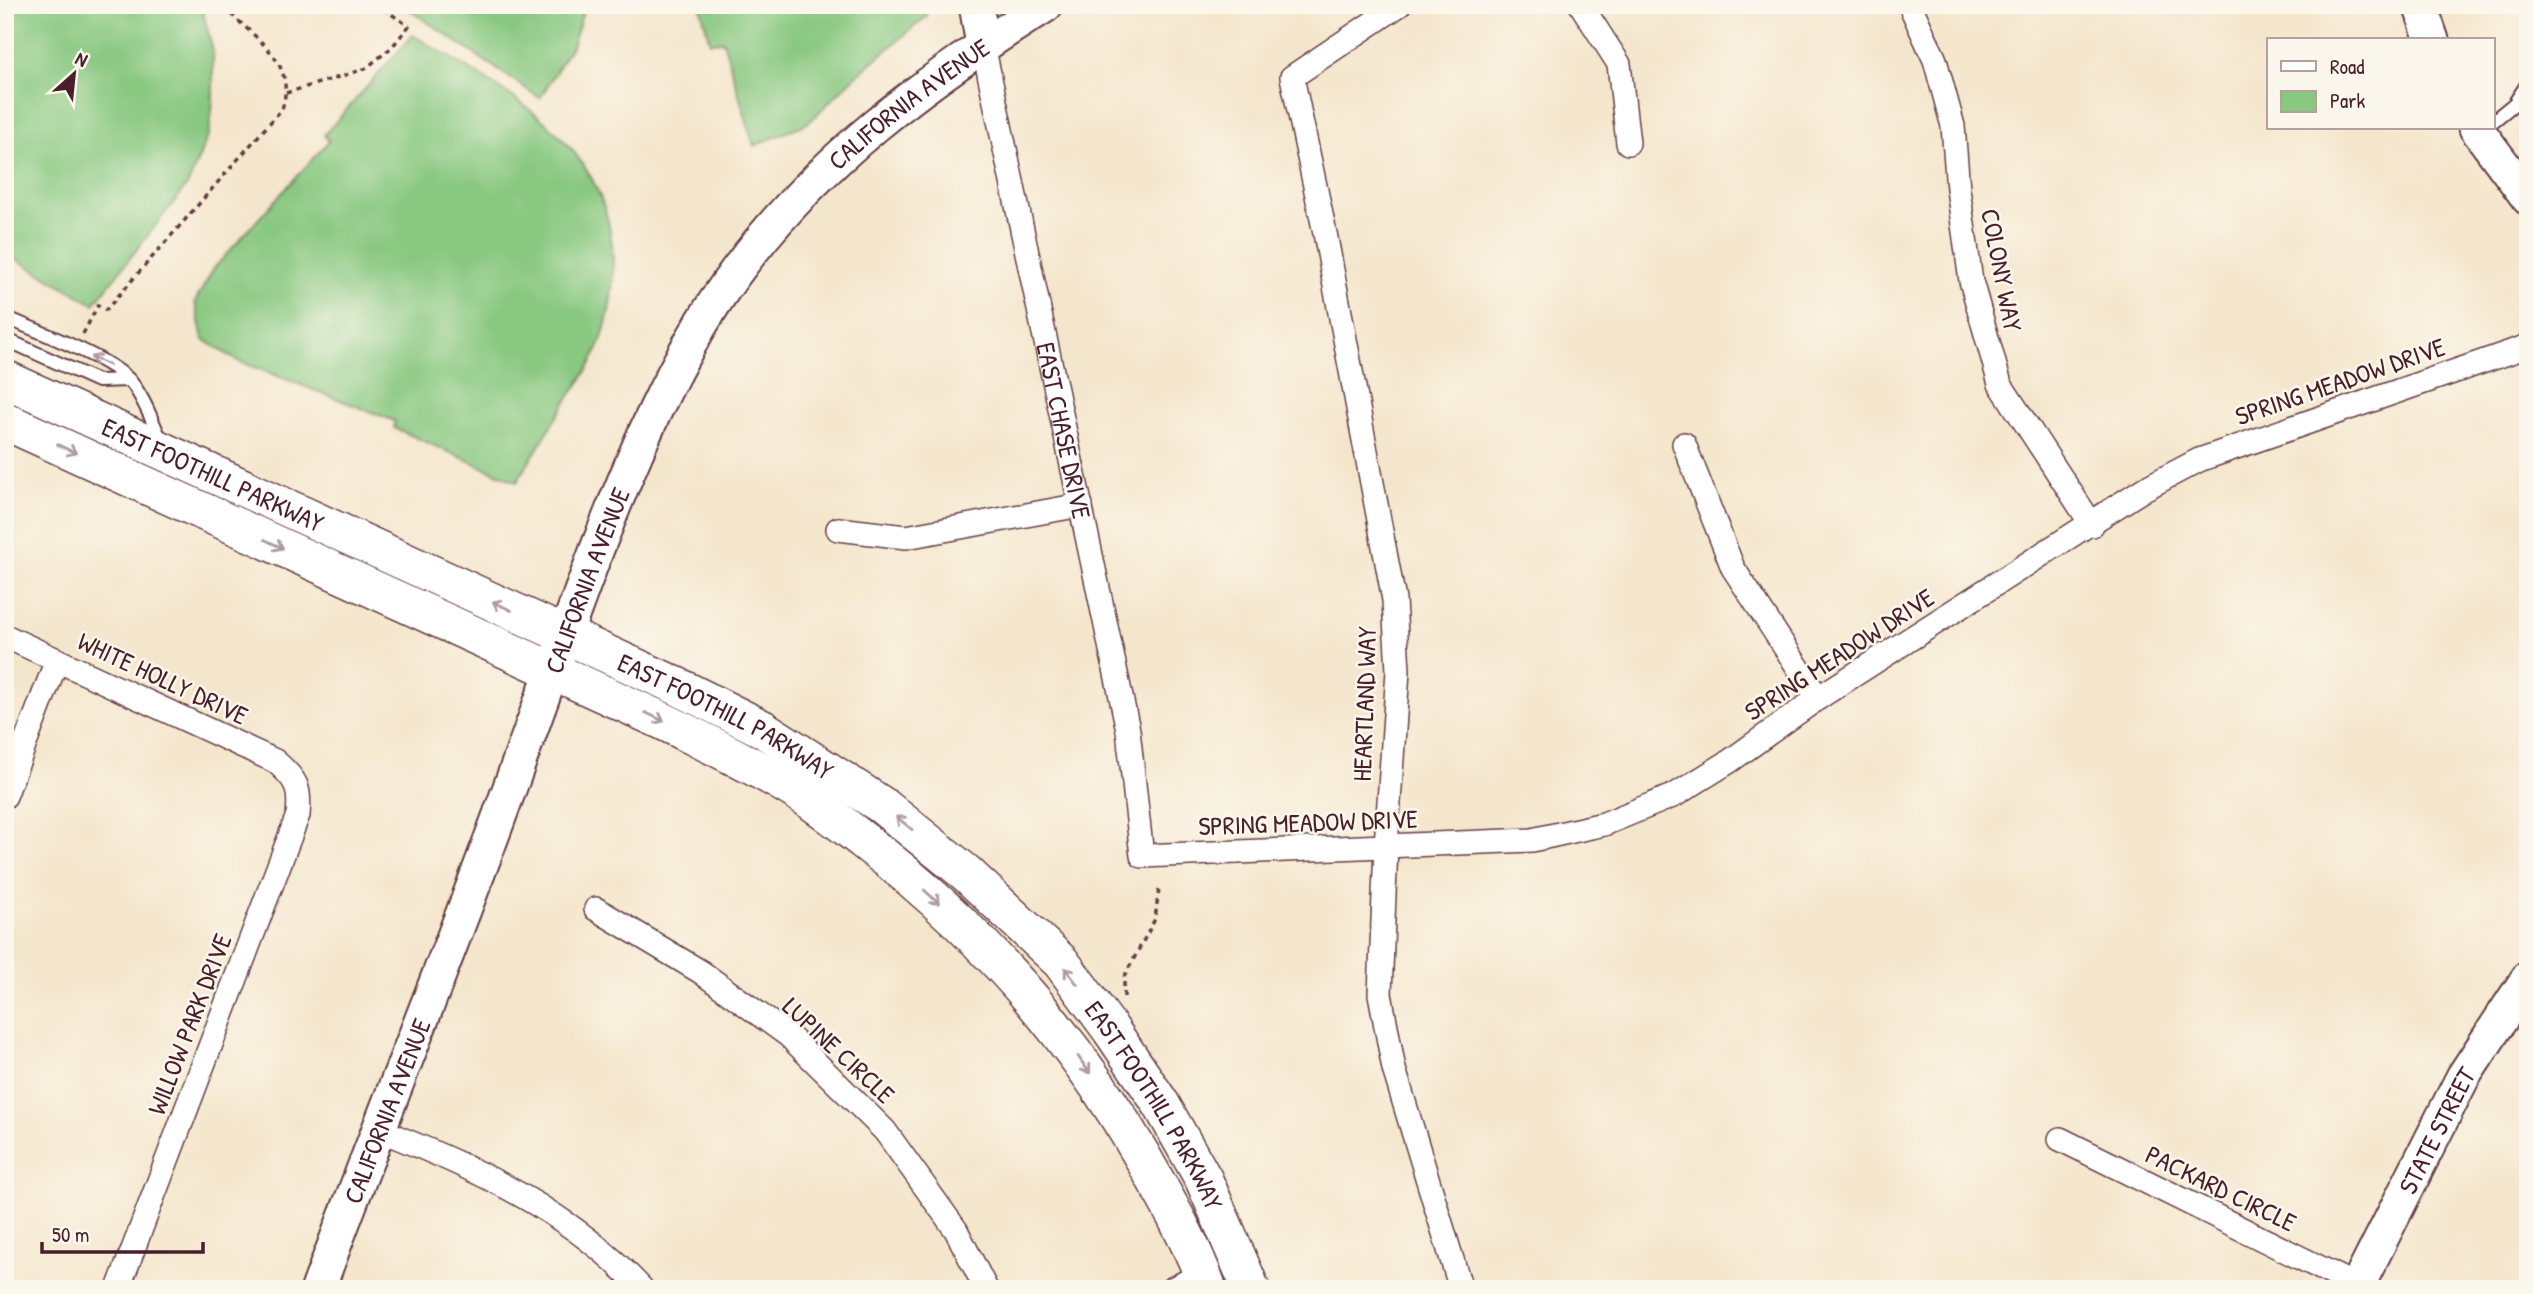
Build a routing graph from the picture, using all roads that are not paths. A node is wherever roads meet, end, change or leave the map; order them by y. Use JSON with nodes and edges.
{"nodes":[{"id":1,"x":976,"y":5,"type":"edge"},
{"id":2,"x":1046,"y":5,"type":"edge"},
{"id":3,"x":1399,"y":5,"type":"edge"},
{"id":4,"x":1581,"y":5,"type":"edge"},
{"id":5,"x":1910,"y":5,"type":"edge"},
{"id":6,"x":2420,"y":5,"type":"edge"},
{"id":7,"x":2431,"y":38,"type":"edge"},
{"id":8,"x":983,"y":45,"type":"junction"},
{"id":9,"x":2528,"y":83,"type":"edge"},
{"id":10,"x":2494,"y":119,"type":"edge"},
{"id":11,"x":2485,"y":130,"type":"edge"},
{"id":12,"x":1628,"y":144,"type":"dead end"},
{"id":13,"x":2526,"y":192,"type":"edge"},
{"id":14,"x":5,"y":317,"type":"edge"},
{"id":15,"x":5,"y":339,"type":"edge"},
{"id":16,"x":2528,"y":346,"type":"edge"},
{"id":17,"x":5,"y":379,"type":"edge"},
{"id":18,"x":129,"y":380,"type":"junction"},
{"id":19,"x":5,"y":421,"type":"edge"},
{"id":20,"x":1685,"y":444,"type":"dead end"},
{"id":21,"x":167,"y":453,"type":"junction"},
{"id":22,"x":1081,"y":505,"type":"junction"},
{"id":23,"x":2092,"y":525,"type":"junction"},
{"id":24,"x":838,"y":529,"type":"dead end"},
{"id":25,"x":5,"y":636,"type":"edge"},
{"id":26,"x":558,"y":652,"type":"junction"},
{"id":27,"x":57,"y":660,"type":"junction"},
{"id":28,"x":1818,"y":698,"type":"junction"},
{"id":29,"x":293,"y":777,"type":"joint"},
{"id":30,"x":5,"y":796,"type":"edge"},
{"id":31,"x":1386,"y":846,"type":"junction"},
{"id":32,"x":1142,"y":856,"type":"joint"},
{"id":33,"x":596,"y":909,"type":"dead end"},
{"id":34,"x":2528,"y":978,"type":"edge"},
{"id":35,"x":377,"y":1129,"type":"junction"},
{"id":36,"x":2060,"y":1139,"type":"dead end"},
{"id":37,"x":1202,"y":1285,"type":"edge"},
{"id":38,"x":2356,"y":1288,"type":"edge"},
{"id":39,"x":118,"y":1289,"type":"edge"},
{"id":40,"x":318,"y":1289,"type":"edge"},
{"id":41,"x":642,"y":1289,"type":"edge"},
{"id":42,"x":986,"y":1289,"type":"edge"},
{"id":43,"x":1251,"y":1289,"type":"edge"},
{"id":44,"x":1461,"y":1289,"type":"edge"}],
"edges":[{"from":1,"to":8,"type":"main road","name":"EAST CHASE DRIVE"},
{"from":2,"to":8,"type":"main road","name":"CALIFORNIA AVENUE"},
{"from":3,"to":31,"type":"street","name":"HEARTLAND WAY"},
{"from":4,"to":12,"type":"street"},
{"from":5,"to":23,"type":"street","name":"COLONY WAY"},
{"from":6,"to":7,"type":"main road"},
{"from":8,"to":22,"type":"street","name":"EAST CHASE DRIVE"},
{"from":8,"to":26,"type":"main road","name":"CALIFORNIA AVENUE"},
{"from":9,"to":10,"type":"lane"},
{"from":11,"to":13,"type":"main road"},
{"from":18,"to":14,"type":"lane","one_way":true},
{"from":15,"to":18,"type":"lane"},
{"from":16,"to":23,"type":"street","name":"SPRING MEADOW DRIVE"},
{"from":17,"to":21,"type":"main road","name":"EAST FOOTHILL PARKWAY"},
{"from":18,"to":21,"type":"lane"},
{"from":19,"to":26,"type":"main road","name":"EAST FOOTHILL PARKWAY","one_way":true},
{"from":20,"to":28,"type":"street"},
{"from":26,"to":21,"type":"main road","name":"EAST FOOTHILL PARKWAY","one_way":true},
{"from":22,"to":24,"type":"street"},
{"from":22,"to":32,"type":"street","name":"EAST CHASE DRIVE"},
{"from":23,"to":28,"type":"street","name":"SPRING MEADOW DRIVE"},
{"from":25,"to":27,"type":"street","name":"WHITE HOLLY DRIVE"},
{"from":26,"to":35,"type":"main road","name":"CALIFORNIA AVENUE"},
{"from":26,"to":37,"type":"main road","name":"EAST FOOTHILL PARKWAY","one_way":true},
{"from":43,"to":26,"type":"main road","name":"EAST FOOTHILL PARKWAY","one_way":true},
{"from":27,"to":29,"type":"street","name":"WHITE HOLLY DRIVE"},
{"from":27,"to":30,"type":"street"},
{"from":28,"to":31,"type":"street","name":"SPRING MEADOW DRIVE"},
{"from":29,"to":39,"type":"street","name":"WILLOW PARK DRIVE"},
{"from":31,"to":32,"type":"street","name":"SPRING MEADOW DRIVE"},
{"from":31,"to":44,"type":"street","name":"HEARTLAND WAY"},
{"from":33,"to":42,"type":"street","name":"LUPINE CIRCLE"},
{"from":34,"to":38,"type":"main road","name":"STATE STREET"},
{"from":35,"to":40,"type":"main road","name":"CALIFORNIA AVENUE"},
{"from":35,"to":41,"type":"street"},
{"from":36,"to":38,"type":"street","name":"PACKARD CIRCLE"}]}
